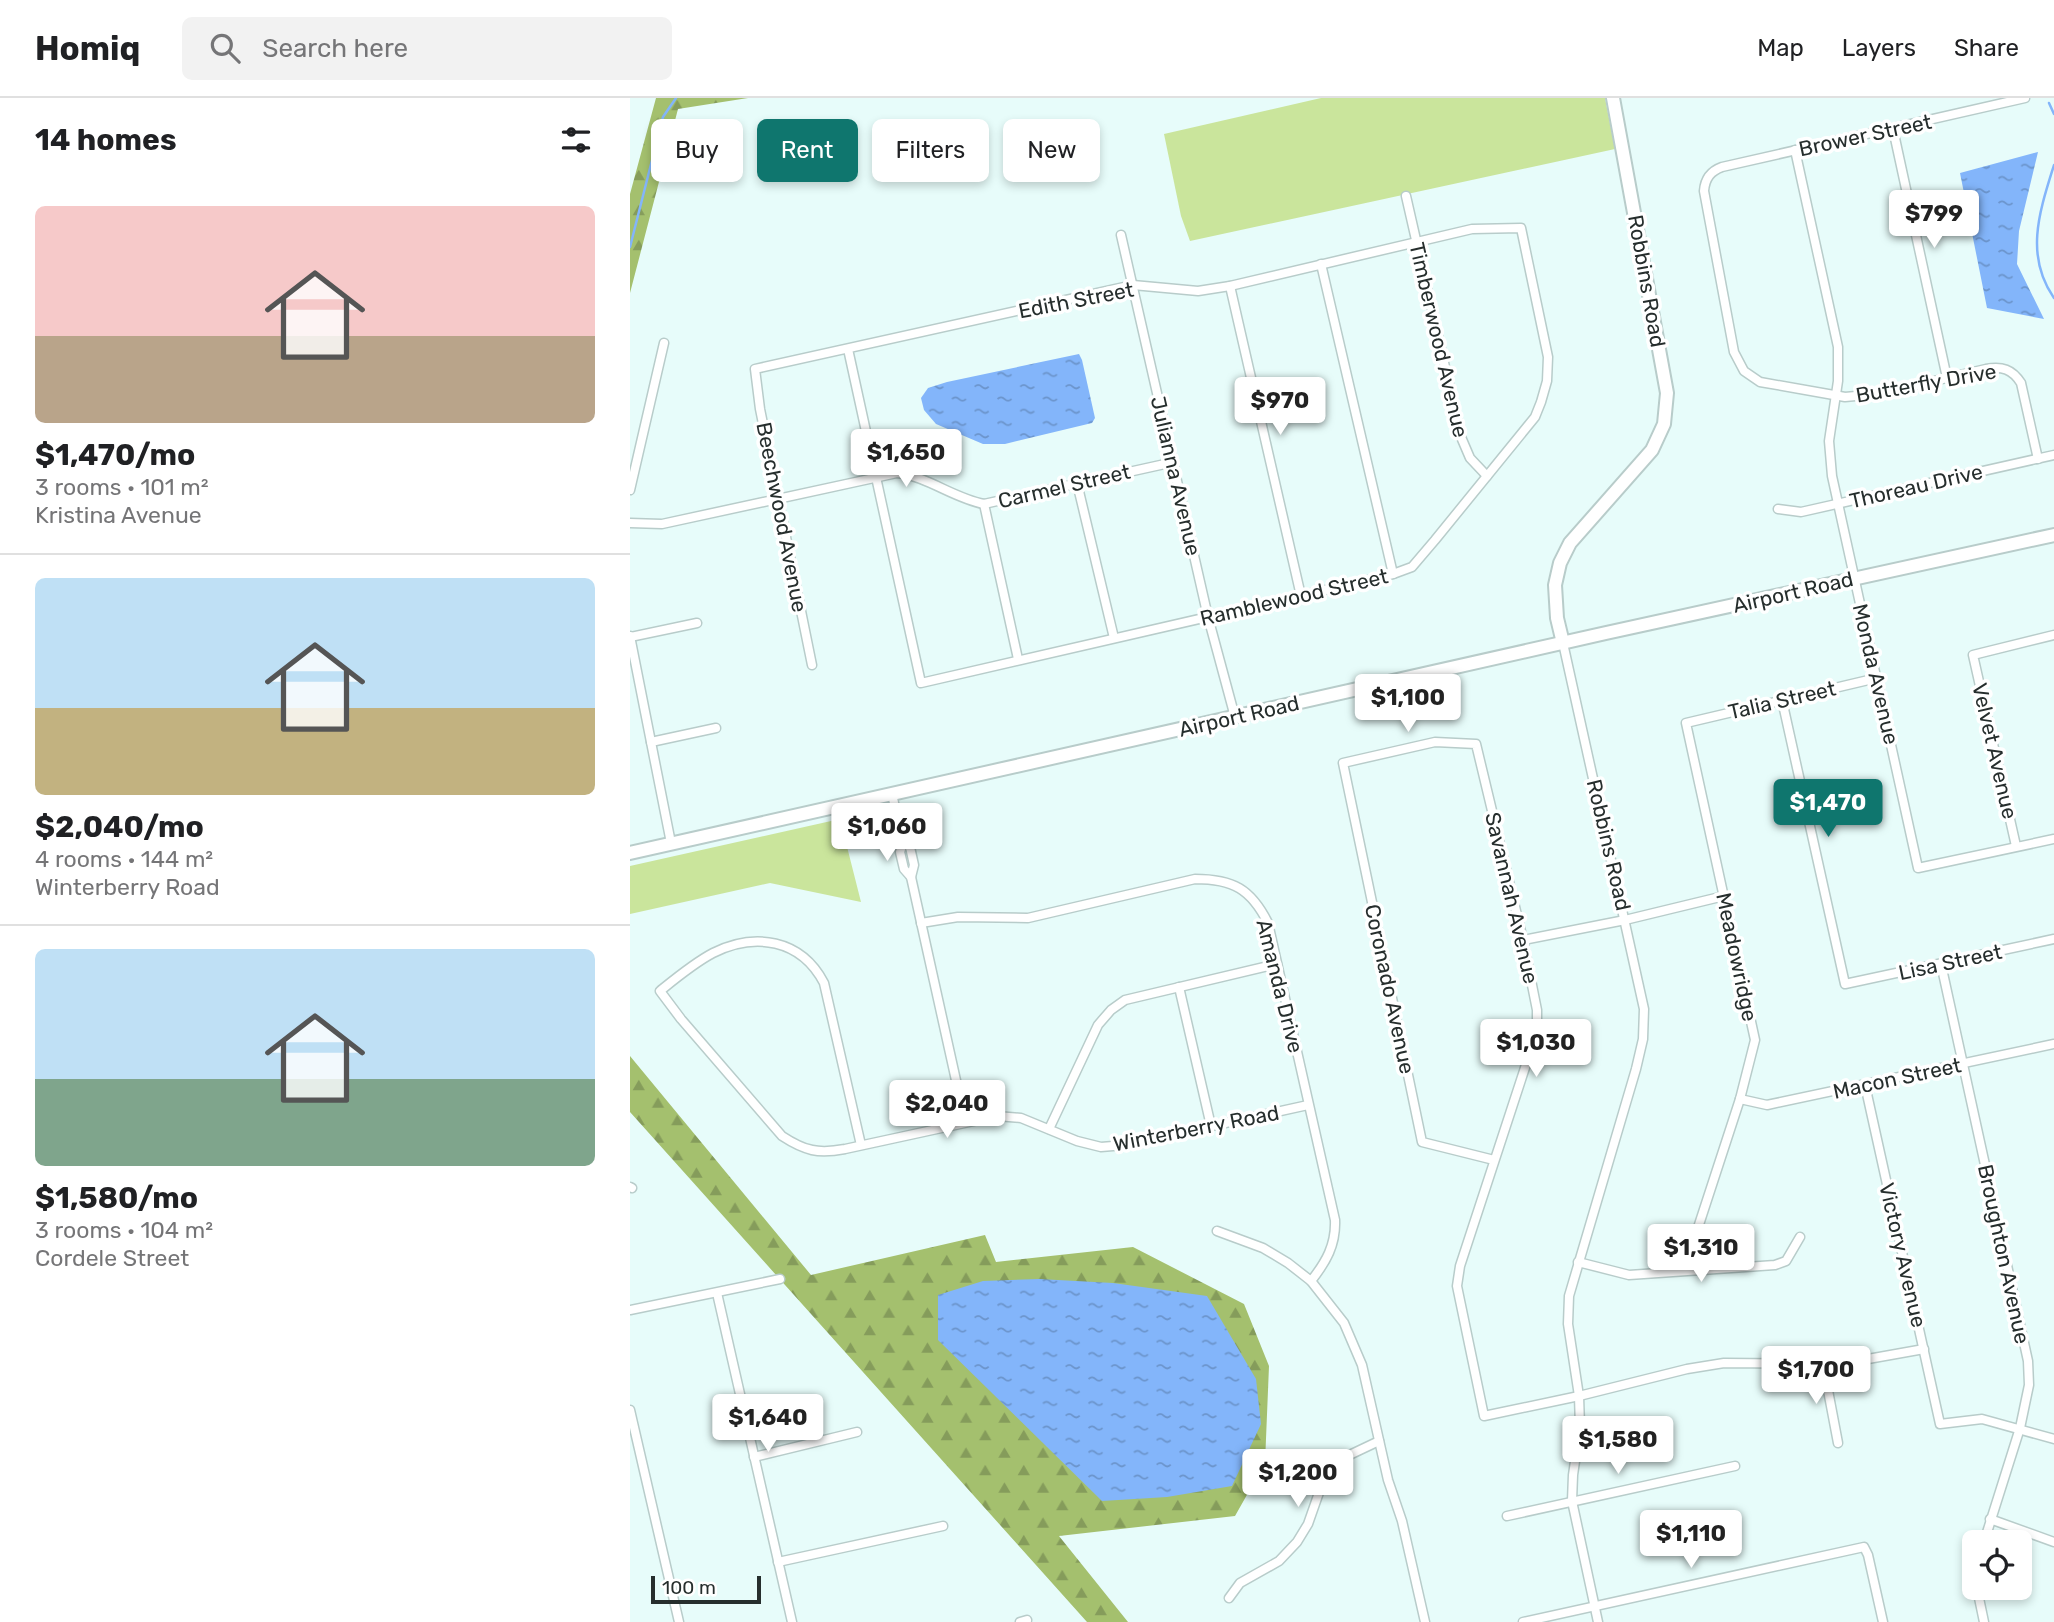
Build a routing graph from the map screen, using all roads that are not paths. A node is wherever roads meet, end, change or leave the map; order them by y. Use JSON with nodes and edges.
{"nodes":[{"id":1,"x":1613,"y":98,"type":"edge"},
{"id":2,"x":2025,"y":98,"type":"edge"},
{"id":3,"x":1893,"y":129,"type":"junction"},
{"id":4,"x":1795,"y":150,"type":"junction"},
{"id":5,"x":1708,"y":177,"type":"joint"},
{"id":6,"x":1406,"y":196,"type":"dead end"},
{"id":7,"x":1521,"y":229,"type":"joint"},
{"id":8,"x":1121,"y":235,"type":"dead end"},
{"id":9,"x":1416,"y":241,"type":"junction"},
{"id":10,"x":1321,"y":264,"type":"junction"},
{"id":11,"x":1133,"y":285,"type":"junction"},
{"id":12,"x":1230,"y":286,"type":"junction"},
{"id":13,"x":664,"y":343,"type":"dead end"},
{"id":14,"x":848,"y":349,"type":"junction"},
{"id":15,"x":755,"y":369,"type":"joint"},
{"id":16,"x":1947,"y":378,"type":"junction"},
{"id":17,"x":1836,"y":396,"type":"junction"},
{"id":18,"x":2054,"y":455,"type":"edge"},
{"id":19,"x":2038,"y":459,"type":"junction"},
{"id":20,"x":1174,"y":462,"type":"junction"},
{"id":21,"x":1487,"y":476,"type":"junction"},
{"id":22,"x":876,"y":477,"type":"junction"},
{"id":23,"x":1077,"y":483,"type":"junction"},
{"id":24,"x":630,"y":490,"type":"edge"},
{"id":25,"x":777,"y":499,"type":"junction"},
{"id":26,"x":984,"y":504,"type":"junction"},
{"id":27,"x":1838,"y":504,"type":"junction"},
{"id":28,"x":1778,"y":509,"type":"dead end"},
{"id":29,"x":630,"y":523,"type":"edge"},
{"id":30,"x":2054,"y":535,"type":"edge"},
{"id":31,"x":1393,"y":574,"type":"junction"},
{"id":32,"x":1854,"y":578,"type":"junction"},
{"id":33,"x":1301,"y":596,"type":"junction"},
{"id":34,"x":1208,"y":617,"type":"junction"},
{"id":35,"x":697,"y":622,"type":"dead end"},
{"id":36,"x":2054,"y":635,"type":"edge"},
{"id":37,"x":630,"y":637,"type":"edge"},
{"id":38,"x":1114,"y":638,"type":"junction"},
{"id":39,"x":1563,"y":643,"type":"junction"},
{"id":40,"x":1018,"y":659,"type":"junction"},
{"id":41,"x":812,"y":665,"type":"dead end"},
{"id":42,"x":1877,"y":678,"type":"junction"},
{"id":43,"x":1782,"y":700,"type":"junction"},
{"id":44,"x":1235,"y":717,"type":"junction"},
{"id":45,"x":1686,"y":723,"type":"joint"},
{"id":46,"x":716,"y":728,"type":"dead end"},
{"id":47,"x":650,"y":742,"type":"junction"},
{"id":48,"x":1343,"y":763,"type":"joint"},
{"id":49,"x":892,"y":794,"type":"junction"},
{"id":50,"x":2054,"y":839,"type":"edge"},
{"id":51,"x":671,"y":843,"type":"junction"},
{"id":52,"x":2016,"y":846,"type":"junction"},
{"id":53,"x":630,"y":853,"type":"edge"},
{"id":54,"x":1724,"y":896,"type":"junction"},
{"id":55,"x":1625,"y":920,"type":"junction"},
{"id":56,"x":921,"y":923,"type":"junction"},
{"id":57,"x":2054,"y":939,"type":"edge"},
{"id":58,"x":1523,"y":940,"type":"junction"},
{"id":59,"x":1277,"y":964,"type":"junction"},
{"id":60,"x":1941,"y":964,"type":"junction"},
{"id":61,"x":1179,"y":986,"type":"junction"},
{"id":62,"x":2054,"y":1044,"type":"edge"},
{"id":63,"x":1962,"y":1063,"type":"junction"},
{"id":64,"x":1866,"y":1085,"type":"junction"},
{"id":65,"x":1740,"y":1100,"type":"junction"},
{"id":66,"x":1308,"y":1105,"type":"junction"},
{"id":67,"x":965,"y":1121,"type":"junction"},
{"id":68,"x":1211,"y":1126,"type":"junction"},
{"id":69,"x":1049,"y":1129,"type":"junction"},
{"id":70,"x":861,"y":1145,"type":"junction"},
{"id":71,"x":1494,"y":1160,"type":"junction"},
{"id":72,"x":1217,"y":1231,"type":"dead end"},
{"id":73,"x":1800,"y":1237,"type":"dead end"},
{"id":74,"x":1578,"y":1262,"type":"junction"},
{"id":75,"x":1692,"y":1270,"type":"junction"},
{"id":76,"x":780,"y":1279,"type":"dead end"},
{"id":77,"x":1311,"y":1281,"type":"junction"},
{"id":78,"x":718,"y":1293,"type":"junction"},
{"id":79,"x":630,"y":1310,"type":"edge"},
{"id":80,"x":1924,"y":1349,"type":"junction"},
{"id":81,"x":1823,"y":1364,"type":"junction"},
{"id":82,"x":1579,"y":1396,"type":"junction"},
{"id":83,"x":630,"y":1410,"type":"edge"},
{"id":84,"x":2020,"y":1428,"type":"junction"},
{"id":85,"x":857,"y":1432,"type":"dead end"},
{"id":86,"x":2054,"y":1439,"type":"edge"},
{"id":87,"x":1380,"y":1441,"type":"junction"},
{"id":88,"x":1838,"y":1443,"type":"dead end"},
{"id":89,"x":754,"y":1457,"type":"junction"},
{"id":90,"x":1735,"y":1466,"type":"dead end"},
{"id":91,"x":1572,"y":1501,"type":"junction"},
{"id":92,"x":1507,"y":1516,"type":"dead end"},
{"id":93,"x":1990,"y":1519,"type":"junction"},
{"id":94,"x":943,"y":1526,"type":"dead end"},
{"id":95,"x":1987,"y":1530,"type":"edge"},
{"id":96,"x":2054,"y":1542,"type":"edge"},
{"id":97,"x":778,"y":1562,"type":"junction"},
{"id":98,"x":1229,"y":1598,"type":"dead end"},
{"id":99,"x":1979,"y":1600,"type":"edge"},
{"id":100,"x":1594,"y":1606,"type":"junction"},
{"id":101,"x":679,"y":1622,"type":"edge"},
{"id":102,"x":792,"y":1622,"type":"edge"},
{"id":103,"x":1424,"y":1622,"type":"edge"},
{"id":104,"x":1523,"y":1622,"type":"edge"},
{"id":105,"x":1598,"y":1622,"type":"edge"},
{"id":106,"x":1882,"y":1622,"type":"edge"},
{"id":107,"x":1984,"y":1622,"type":"edge"}],
"edges":[{"from":1,"to":39,"type":"main road","name":"Robbins Road"},
{"from":2,"to":3,"type":"street","name":"Brower Street"},
{"from":3,"to":4,"type":"street","name":"Brower Street"},
{"from":3,"to":16,"type":"street"},
{"from":4,"to":5,"type":"street","name":"Brower Street"},
{"from":4,"to":17,"type":"street","name":"Monda Avenue"},
{"from":5,"to":17,"type":"street","name":"Butterfly Drive"},
{"from":6,"to":9,"type":"street","name":"Timberwood Avenue"},
{"from":7,"to":9,"type":"street","name":"Edith Street"},
{"from":7,"to":21,"type":"street","name":"Ramblewood Street"},
{"from":8,"to":11,"type":"street","name":"Julianna Avenue"},
{"from":9,"to":10,"type":"street","name":"Edith Street"},
{"from":9,"to":21,"type":"street","name":"Timberwood Avenue"},
{"from":10,"to":12,"type":"street","name":"Edith Street"},
{"from":10,"to":31,"type":"street"},
{"from":11,"to":12,"type":"street","name":"Edith Street"},
{"from":11,"to":14,"type":"street","name":"Edith Street"},
{"from":11,"to":20,"type":"street","name":"Julianna Avenue"},
{"from":12,"to":33,"type":"street"},
{"from":13,"to":24,"type":"street"},
{"from":14,"to":15,"type":"street","name":"Edith Street"},
{"from":14,"to":22,"type":"street"},
{"from":15,"to":25,"type":"street","name":"Beechwood Avenue"},
{"from":16,"to":17,"type":"street","name":"Butterfly Drive"},
{"from":16,"to":19,"type":"street","name":"Butterfly Drive"},
{"from":17,"to":27,"type":"street","name":"Monda Avenue"},
{"from":18,"to":19,"type":"street","name":"Thoreau Drive"},
{"from":19,"to":27,"type":"street","name":"Thoreau Drive"},
{"from":20,"to":23,"type":"street","name":"Carmel Street"},
{"from":20,"to":34,"type":"street","name":"Julianna Avenue"},
{"from":21,"to":31,"type":"street","name":"Ramblewood Street"},
{"from":22,"to":25,"type":"street","name":"Carmel Street"},
{"from":22,"to":26,"type":"street","name":"Carmel Street"},
{"from":22,"to":40,"type":"street","name":"Ramblewood Street"},
{"from":23,"to":26,"type":"street","name":"Carmel Street"},
{"from":23,"to":38,"type":"street"},
{"from":25,"to":29,"type":"street","name":"Carmel Street"},
{"from":25,"to":41,"type":"street","name":"Beechwood Avenue"},
{"from":26,"to":40,"type":"street"},
{"from":27,"to":28,"type":"street","name":"Thoreau Drive"},
{"from":27,"to":32,"type":"street","name":"Monda Avenue"},
{"from":30,"to":32,"type":"main road","name":"Airport Road"},
{"from":31,"to":33,"type":"street","name":"Ramblewood Street"},
{"from":32,"to":39,"type":"main road","name":"Airport Road"},
{"from":32,"to":42,"type":"street","name":"Monda Avenue"},
{"from":33,"to":34,"type":"street","name":"Ramblewood Street"},
{"from":34,"to":38,"type":"street","name":"Ramblewood Street"},
{"from":34,"to":44,"type":"street","name":"Julianna Avenue"},
{"from":35,"to":37,"type":"street"},
{"from":36,"to":52,"type":"street","name":"Velvet Avenue"},
{"from":37,"to":47,"type":"street"},
{"from":38,"to":40,"type":"street","name":"Ramblewood Street"},
{"from":39,"to":44,"type":"main road","name":"Airport Road"},
{"from":39,"to":55,"type":"street","name":"Robbins Road"},
{"from":42,"to":43,"type":"street","name":"Talia Street"},
{"from":42,"to":52,"type":"street","name":"Monda Avenue"},
{"from":43,"to":45,"type":"street","name":"Talia Street"},
{"from":43,"to":60,"type":"street","name":"Lisa Street"},
{"from":44,"to":49,"type":"main road","name":"Airport Road"},
{"from":45,"to":54,"type":"street","name":"Meadowridge"},
{"from":46,"to":47,"type":"street"},
{"from":47,"to":51,"type":"street"},
{"from":48,"to":58,"type":"street","name":"Savannah Avenue"},
{"from":48,"to":71,"type":"street","name":"Coronado Avenue"},
{"from":49,"to":51,"type":"main road","name":"Airport Road"},
{"from":49,"to":56,"type":"street"},
{"from":50,"to":52,"type":"street"},
{"from":51,"to":53,"type":"main road","name":"Airport Road"},
{"from":54,"to":55,"type":"street"},
{"from":54,"to":65,"type":"street","name":"Meadowridge"},
{"from":55,"to":58,"type":"street"},
{"from":55,"to":74,"type":"street","name":"Robbins Road"},
{"from":56,"to":59,"type":"street","name":"Amanda Drive"},
{"from":56,"to":67,"type":"street"},
{"from":57,"to":60,"type":"street","name":"Lisa Street"},
{"from":58,"to":71,"type":"street","name":"Savannah Avenue"},
{"from":59,"to":61,"type":"street"},
{"from":59,"to":66,"type":"street","name":"Amanda Drive"},
{"from":60,"to":63,"type":"street","name":"Broughton Avenue"},
{"from":61,"to":68,"type":"street"},
{"from":61,"to":69,"type":"street"},
{"from":62,"to":63,"type":"street","name":"Macon Street"},
{"from":63,"to":64,"type":"street","name":"Macon Street"},
{"from":63,"to":84,"type":"street","name":"Broughton Avenue"},
{"from":64,"to":65,"type":"street","name":"Macon Street"},
{"from":64,"to":80,"type":"street","name":"Victory Avenue"},
{"from":65,"to":75,"type":"street","name":"Meadowridge"},
{"from":66,"to":68,"type":"street","name":"Winterberry Road"},
{"from":66,"to":77,"type":"street","name":"Amanda Drive"},
{"from":67,"to":69,"type":"street","name":"Winterberry Road"},
{"from":67,"to":70,"type":"street","name":"Winterberry Road"},
{"from":68,"to":69,"type":"street","name":"Winterberry Road"},
{"from":70,"to":70,"type":"street","name":"Winterberry Road"},
{"from":71,"to":82,"type":"street","name":"Savannah Avenue"},
{"from":72,"to":77,"type":"street"},
{"from":73,"to":75,"type":"street"},
{"from":74,"to":75,"type":"street"},
{"from":74,"to":82,"type":"street","name":"Robbins Road"},
{"from":76,"to":78,"type":"street"},
{"from":77,"to":87,"type":"street"},
{"from":78,"to":79,"type":"street"},
{"from":78,"to":89,"type":"street"},
{"from":80,"to":81,"type":"street"},
{"from":80,"to":84,"type":"street","name":"Victory Avenue"},
{"from":81,"to":82,"type":"street"},
{"from":81,"to":88,"type":"street"},
{"from":82,"to":91,"type":"street","name":"Robbins Road"},
{"from":83,"to":101,"type":"street"},
{"from":84,"to":86,"type":"street"},
{"from":84,"to":93,"type":"street","name":"Broughton Avenue"},
{"from":85,"to":89,"type":"street"},
{"from":87,"to":98,"type":"street"},
{"from":87,"to":103,"type":"street"},
{"from":89,"to":97,"type":"street"},
{"from":90,"to":91,"type":"street"},
{"from":91,"to":92,"type":"street"},
{"from":91,"to":100,"type":"street","name":"Robbins Road"},
{"from":93,"to":95,"type":"street","name":"Broughton Avenue"},
{"from":93,"to":96,"type":"street"},
{"from":94,"to":97,"type":"street"},
{"from":97,"to":102,"type":"street"},
{"from":99,"to":107,"type":"street"},
{"from":100,"to":104,"type":"street"},
{"from":100,"to":105,"type":"street","name":"Robbins Road"},
{"from":100,"to":106,"type":"street"}]}
